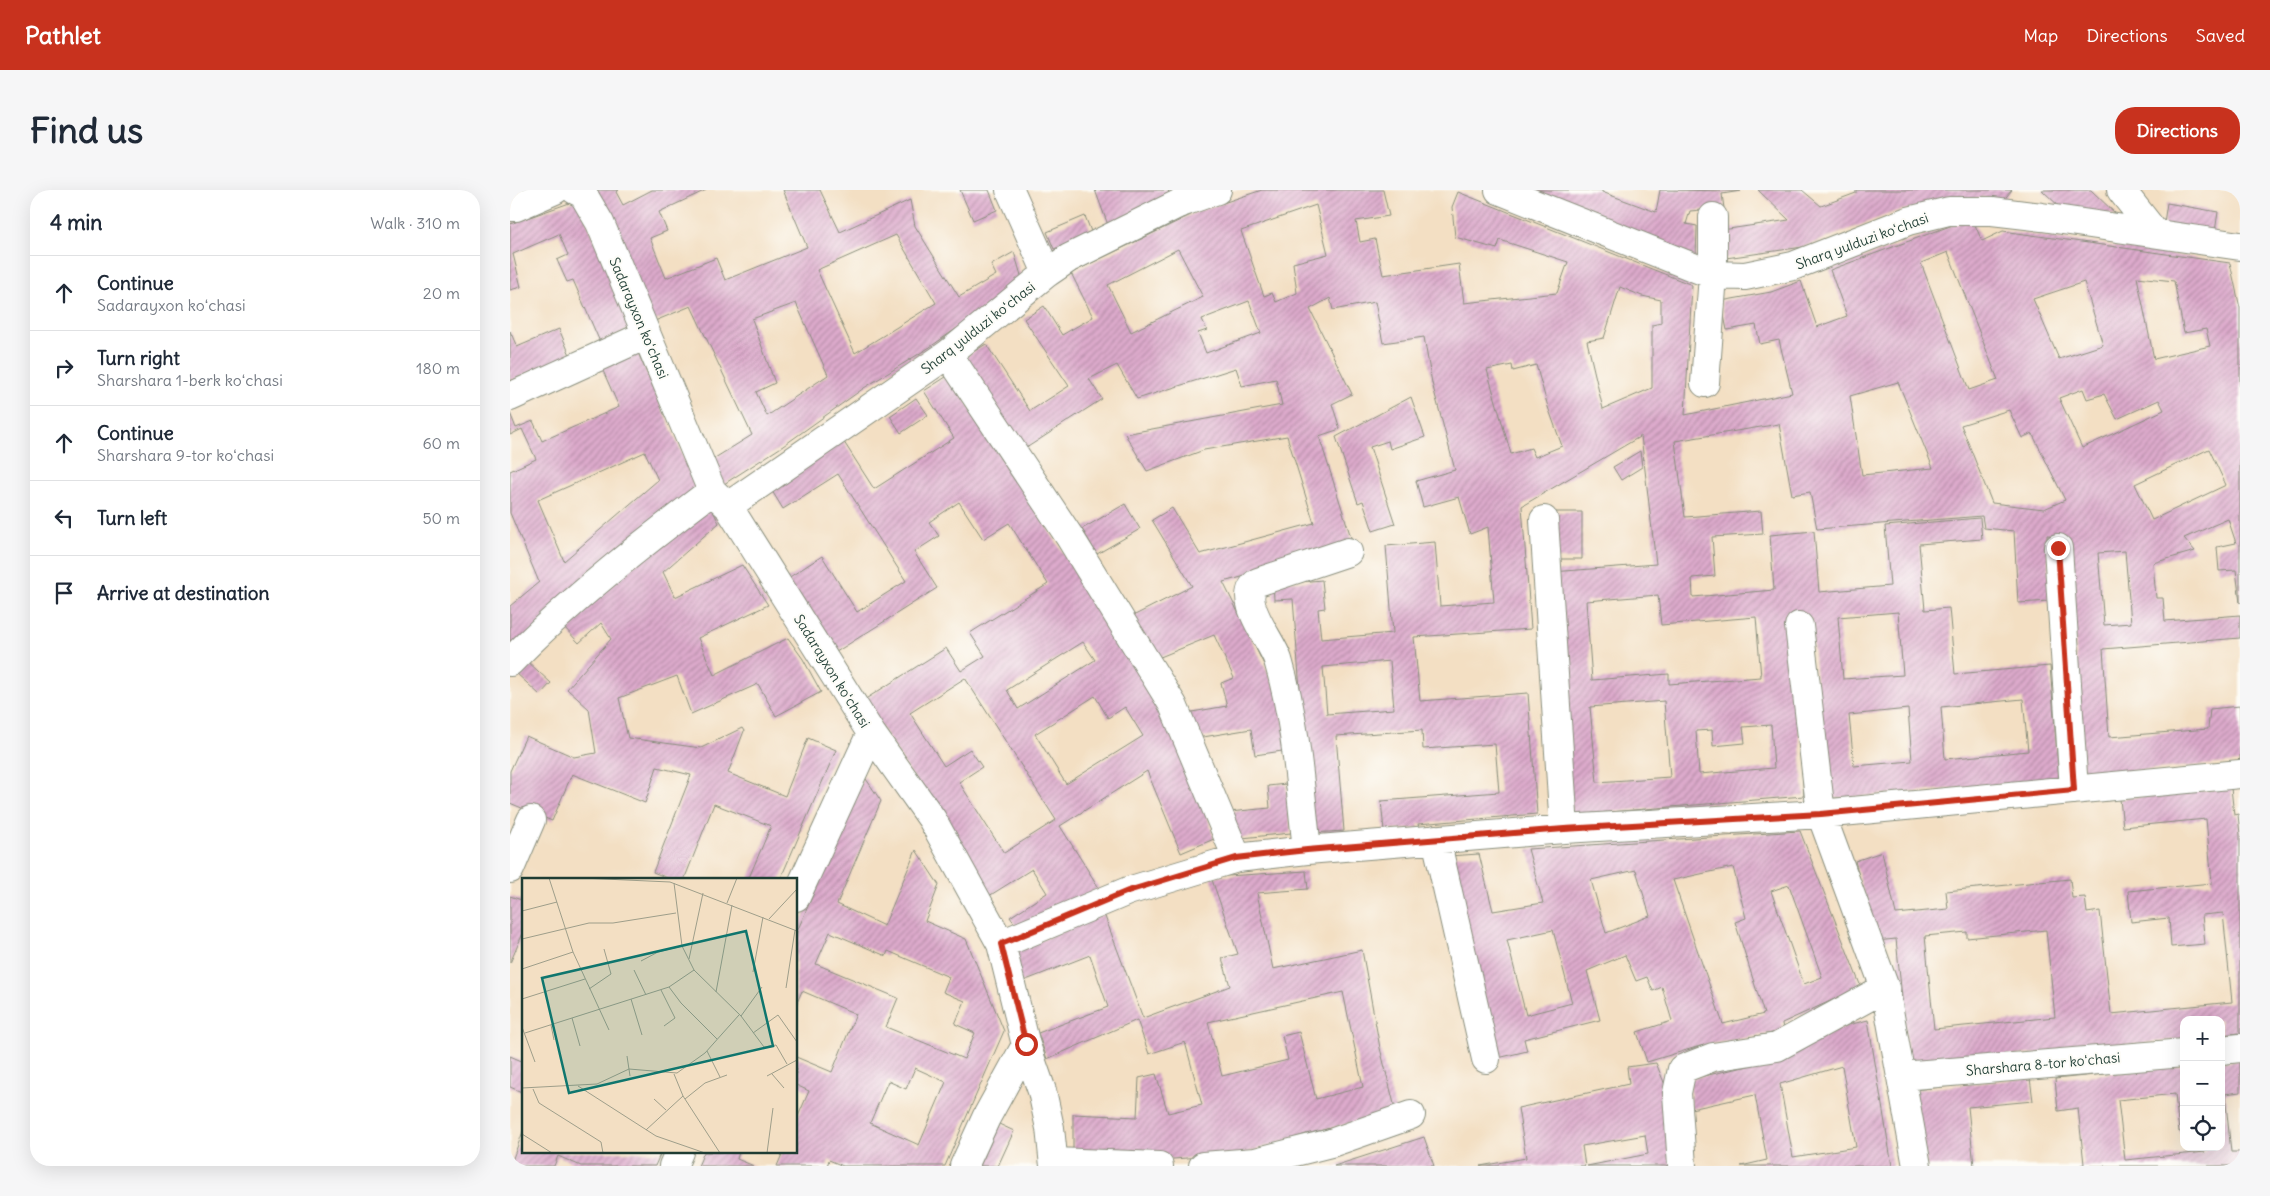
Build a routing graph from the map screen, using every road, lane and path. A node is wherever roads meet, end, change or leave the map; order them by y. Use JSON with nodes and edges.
{"nodes":[{"id":1,"x":555,"y":190,"type":"edge"},
{"id":2,"x":575,"y":190,"type":"edge"},
{"id":3,"x":1010,"y":190,"type":"edge"},
{"id":4,"x":1217,"y":190,"type":"edge"},
{"id":5,"x":1499,"y":190,"type":"edge"},
{"id":6,"x":2121,"y":190,"type":"edge"},
{"id":7,"x":510,"y":207,"type":"edge"},
{"id":8,"x":1713,"y":217,"type":"dead end"},
{"id":9,"x":2156,"y":233,"type":"junction"},
{"id":10,"x":2240,"y":246,"type":"edge"},
{"id":11,"x":1047,"y":273,"type":"junction"},
{"id":12,"x":1713,"y":275,"type":"junction"},
{"id":13,"x":646,"y":335,"type":"junction"},
{"id":14,"x":948,"y":354,"type":"junction"},
{"id":15,"x":1705,"y":383,"type":"dead end"},
{"id":16,"x":510,"y":397,"type":"edge"},
{"id":17,"x":720,"y":498,"type":"junction"},
{"id":18,"x":1544,"y":520,"type":"dead end"},
{"id":19,"x":2058,"y":548,"type":"dead end"},
{"id":20,"x":1348,"y":552,"type":"dead end"},
{"id":21,"x":1799,"y":626,"type":"dead end"},
{"id":22,"x":510,"y":662,"type":"edge"},
{"id":23,"x":871,"y":733,"type":"junction"},
{"id":24,"x":2240,"y":774,"type":"edge"},
{"id":25,"x":2074,"y":790,"type":"junction"},
{"id":26,"x":1821,"y":814,"type":"junction"},
{"id":27,"x":531,"y":820,"type":"dead end"},
{"id":28,"x":1564,"y":829,"type":"junction"},
{"id":29,"x":1436,"y":839,"type":"junction"},
{"id":30,"x":1307,"y":850,"type":"junction"},
{"id":31,"x":1236,"y":858,"type":"junction"},
{"id":32,"x":510,"y":869,"type":"edge"},
{"id":33,"x":798,"y":892,"type":"edge"},
{"id":34,"x":1001,"y":944,"type":"junction"},
{"id":35,"x":1886,"y":988,"type":"junction"},
{"id":36,"x":1026,"y":1044,"type":"junction"},
{"id":37,"x":2240,"y":1048,"type":"edge"},
{"id":38,"x":2225,"y":1050,"type":"edge"},
{"id":39,"x":2180,"y":1053,"type":"edge"},
{"id":40,"x":1486,"y":1059,"type":"dead end"},
{"id":41,"x":1901,"y":1076,"type":"junction"},
{"id":42,"x":1411,"y":1115,"type":"dead end"},
{"id":43,"x":678,"y":1154,"type":"edge"},
{"id":44,"x":1054,"y":1164,"type":"edge"},
{"id":45,"x":673,"y":1166,"type":"edge"},
{"id":46,"x":964,"y":1166,"type":"edge"},
{"id":47,"x":1159,"y":1166,"type":"edge"},
{"id":48,"x":1203,"y":1166,"type":"edge"},
{"id":49,"x":1682,"y":1166,"type":"edge"},
{"id":50,"x":1917,"y":1166,"type":"edge"}],
"edges":[{"from":1,"to":7,"type":"street"},
{"from":2,"to":13,"type":"street","name":"Sadarayxon koʻchasi"},
{"from":3,"to":11,"type":"street"},
{"from":4,"to":11,"type":"street","name":"Sharq yulduzi koʻchasi"},
{"from":5,"to":12,"type":"street","name":"Sharq yulduzi koʻchasi"},
{"from":6,"to":9,"type":"street"},
{"from":8,"to":12,"type":"street"},
{"from":9,"to":10,"type":"street","name":"Sharq yulduzi koʻchasi"},
{"from":9,"to":12,"type":"street","name":"Sharq yulduzi koʻchasi"},
{"from":11,"to":14,"type":"street","name":"Sharq yulduzi koʻchasi"},
{"from":12,"to":15,"type":"street"},
{"from":13,"to":16,"type":"street"},
{"from":13,"to":17,"type":"street","name":"Sadarayxon koʻchasi"},
{"from":14,"to":17,"type":"street","name":"Sharq yulduzi koʻchasi"},
{"from":14,"to":31,"type":"street"},
{"from":17,"to":22,"type":"street","name":"Sharq yulduzi koʻchasi"},
{"from":17,"to":23,"type":"street","name":"Sadarayxon koʻchasi"},
{"from":18,"to":28,"type":"street"},
{"from":19,"to":25,"type":"street"},
{"from":20,"to":30,"type":"street"},
{"from":21,"to":26,"type":"street"},
{"from":23,"to":33,"type":"street"},
{"from":23,"to":34,"type":"street","name":"Sadarayxon koʻchasi"},
{"from":24,"to":25,"type":"street"},
{"from":25,"to":26,"type":"street"},
{"from":26,"to":28,"type":"street"},
{"from":26,"to":35,"type":"street"},
{"from":27,"to":32,"type":"street"},
{"from":28,"to":29,"type":"street"},
{"from":29,"to":30,"type":"street"},
{"from":29,"to":40,"type":"street"},
{"from":30,"to":31,"type":"street"},
{"from":31,"to":34,"type":"street"},
{"from":34,"to":36,"type":"street","name":"Sadarayxon koʻchasi"},
{"from":35,"to":41,"type":"street"},
{"from":35,"to":49,"type":"street"},
{"from":36,"to":44,"type":"street","name":"Sadarayxon koʻchasi"},
{"from":36,"to":46,"type":"street"},
{"from":37,"to":38,"type":"street"},
{"from":39,"to":41,"type":"street","name":"Sharshara 8-tor koʻchasi"},
{"from":41,"to":50,"type":"street"},
{"from":42,"to":48,"type":"street"},
{"from":43,"to":45,"type":"street"},
{"from":44,"to":47,"type":"street"}]}
